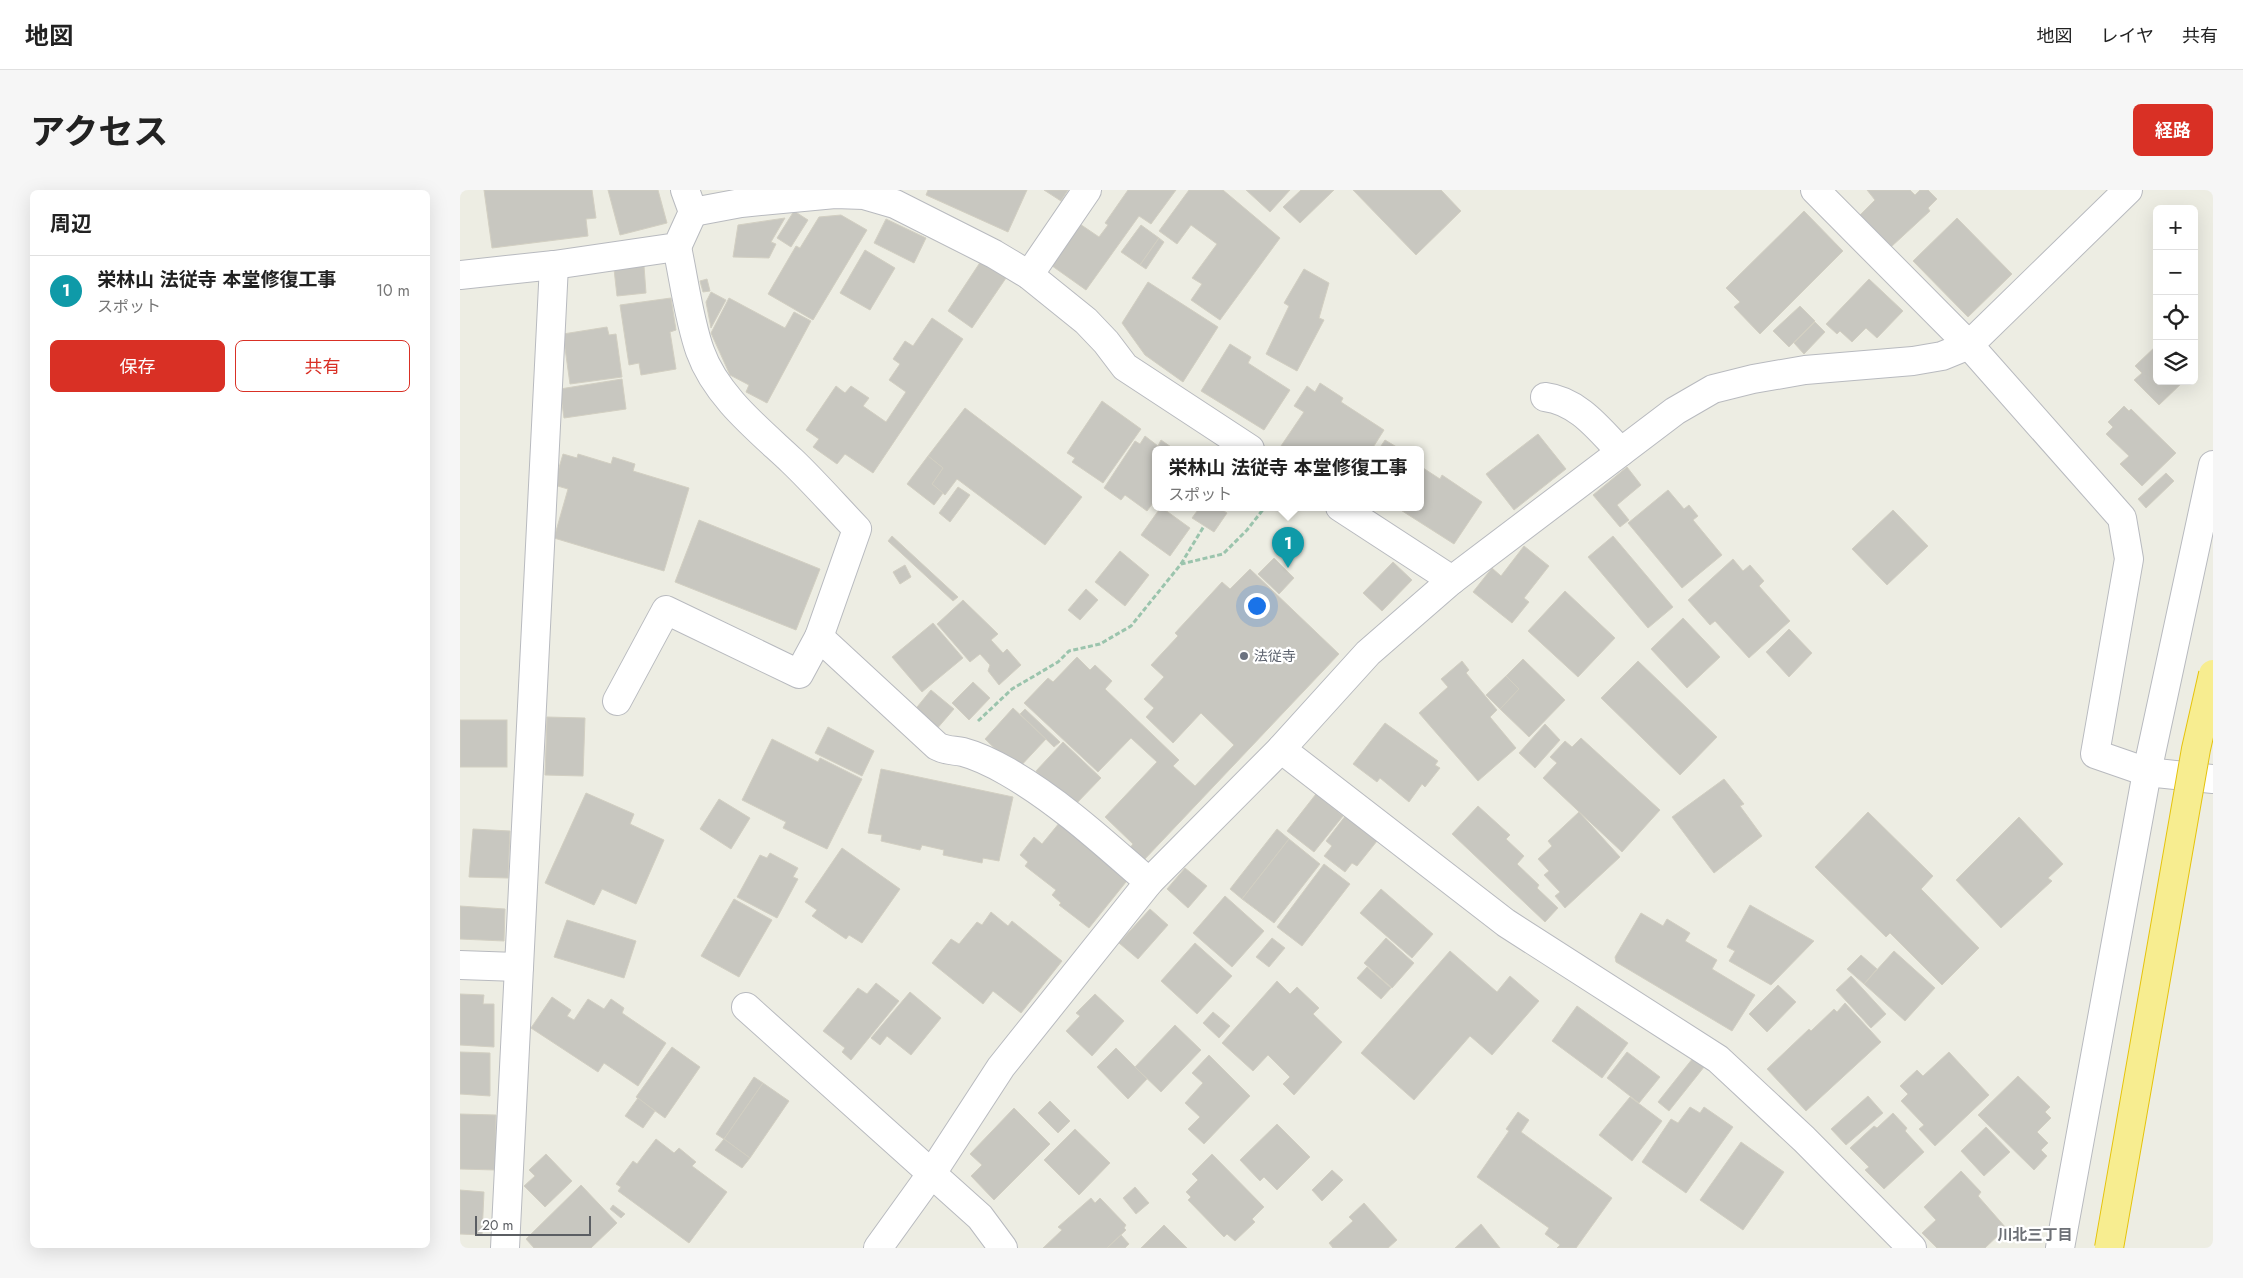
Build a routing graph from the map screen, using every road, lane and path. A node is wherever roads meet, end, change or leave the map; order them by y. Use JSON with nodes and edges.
{"nodes":[{"id":1,"x":1087,"y":190,"type":"edge"},
{"id":2,"x":2128,"y":190,"type":"edge"},
{"id":3,"x":1822,"y":192,"type":"edge"},
{"id":4,"x":900,"y":197,"type":"edge"},
{"id":5,"x":689,"y":201,"type":"edge"},
{"id":6,"x":677,"y":247,"type":"junction"},
{"id":7,"x":554,"y":265,"type":"junction"},
{"id":8,"x":460,"y":275,"type":"edge"},
{"id":9,"x":1029,"y":275,"type":"junction"},
{"id":10,"x":1969,"y":345,"type":"junction"},
{"id":11,"x":1545,"y":397,"type":"dead end"},
{"id":12,"x":1245,"y":446,"type":"edge"},
{"id":13,"x":1621,"y":452,"type":"junction"},
{"id":14,"x":2213,"y":465,"type":"edge"},
{"id":15,"x":1262,"y":511,"type":"edge"},
{"id":16,"x":1346,"y":511,"type":"edge"},
{"id":17,"x":1204,"y":526,"type":"dead end"},
{"id":18,"x":1181,"y":564,"type":"junction"},
{"id":19,"x":1452,"y":580,"type":"junction"},
{"id":20,"x":819,"y":637,"type":"junction"},
{"id":21,"x":2213,"y":674,"type":"edge"},
{"id":22,"x":617,"y":701,"type":"dead end"},
{"id":23,"x":1281,"y":749,"type":"junction"},
{"id":24,"x":948,"y":751,"type":"junction"},
{"id":25,"x":2147,"y":772,"type":"junction"},
{"id":26,"x":2213,"y":779,"type":"edge"},
{"id":27,"x":1149,"y":882,"type":"junction"},
{"id":28,"x":460,"y":965,"type":"edge"},
{"id":29,"x":519,"y":967,"type":"junction"},
{"id":30,"x":746,"y":1007,"type":"dead end"},
{"id":31,"x":932,"y":1173,"type":"junction"},
{"id":32,"x":505,"y":1248,"type":"edge"},
{"id":33,"x":878,"y":1248,"type":"edge"},
{"id":34,"x":1003,"y":1248,"type":"edge"},
{"id":35,"x":1912,"y":1248,"type":"edge"},
{"id":36,"x":2060,"y":1248,"type":"edge"},
{"id":37,"x":2109,"y":1248,"type":"edge"}],
"edges":[{"from":1,"to":9,"type":"street"},
{"from":2,"to":10,"type":"street"},
{"from":3,"to":10,"type":"street"},
{"from":4,"to":5,"type":"street"},
{"from":4,"to":9,"type":"street"},
{"from":5,"to":6,"type":"street"},
{"from":6,"to":7,"type":"street"},
{"from":6,"to":20,"type":"street"},
{"from":7,"to":8,"type":"street"},
{"from":7,"to":29,"type":"street"},
{"from":9,"to":12,"type":"street"},
{"from":10,"to":13,"type":"street"},
{"from":10,"to":25,"type":"street"},
{"from":11,"to":13,"type":"street"},
{"from":13,"to":19,"type":"street"},
{"from":14,"to":25,"type":"street"},
{"from":15,"to":18,"type":"path"},
{"from":16,"to":19,"type":"street"},
{"from":17,"to":18,"type":"path"},
{"from":18,"to":24,"type":"path"},
{"from":19,"to":23,"type":"street"},
{"from":20,"to":22,"type":"street"},
{"from":20,"to":24,"type":"street"},
{"from":21,"to":37,"type":"highway","bridge":true},
{"from":23,"to":27,"type":"street"},
{"from":23,"to":35,"type":"street"},
{"from":24,"to":27,"type":"street"},
{"from":25,"to":26,"type":"street"},
{"from":25,"to":36,"type":"street"},
{"from":27,"to":31,"type":"street"},
{"from":28,"to":29,"type":"street"},
{"from":29,"to":32,"type":"street"},
{"from":30,"to":31,"type":"street"},
{"from":31,"to":33,"type":"street"},
{"from":31,"to":34,"type":"street"}]}
